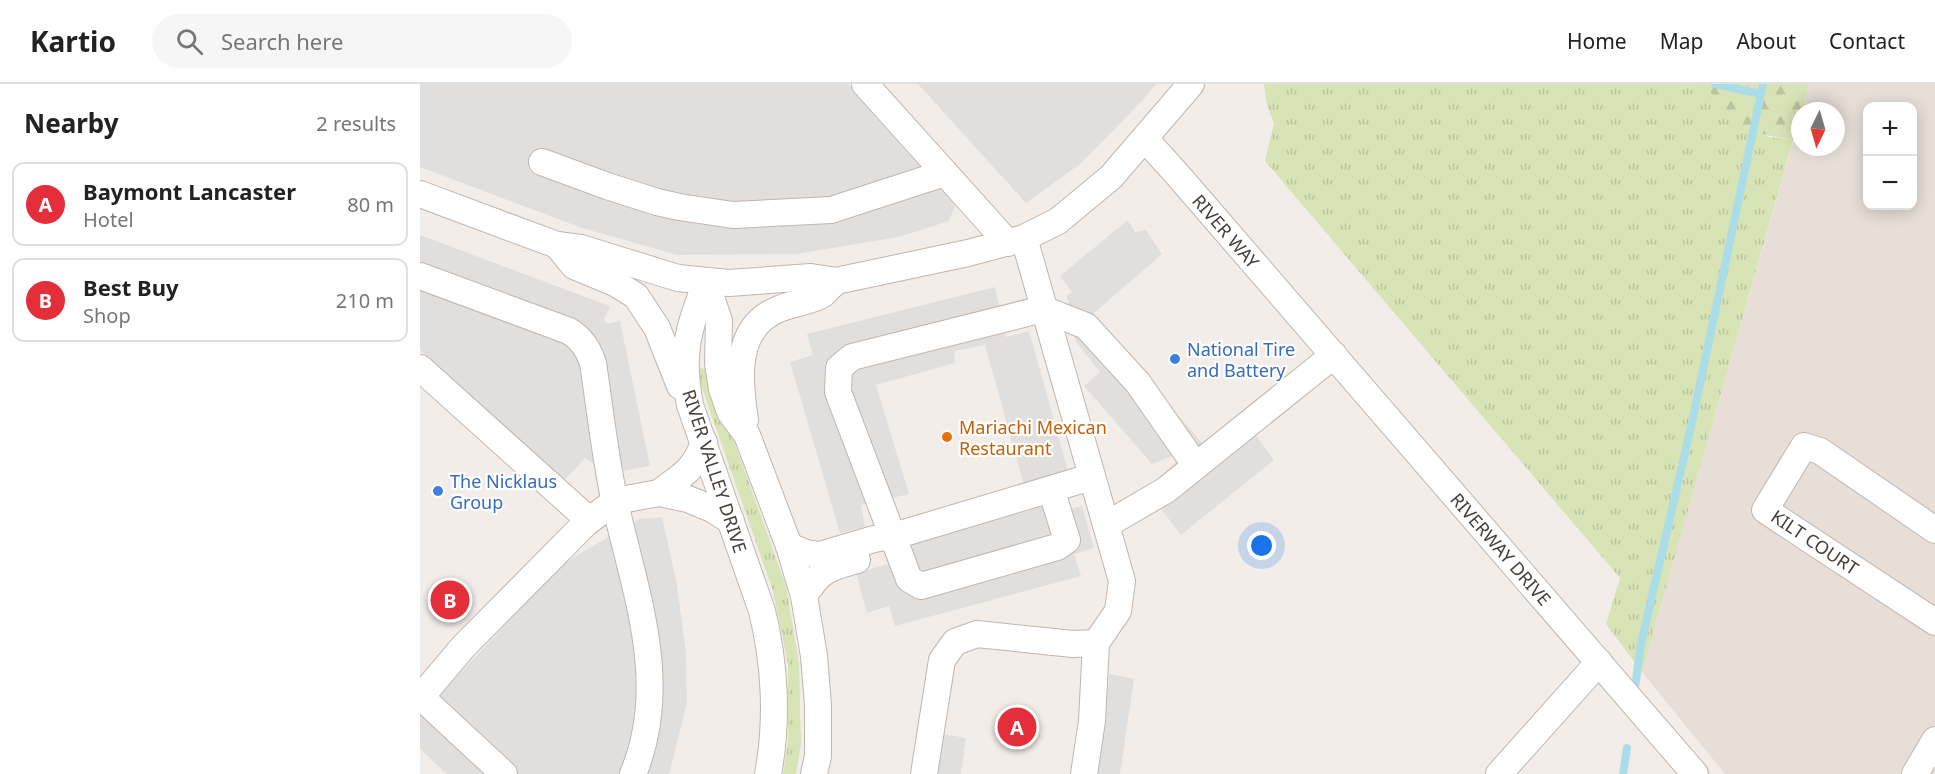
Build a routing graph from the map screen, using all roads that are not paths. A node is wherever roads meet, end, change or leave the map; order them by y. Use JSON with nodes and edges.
{"nodes":[{"id":1,"x":865,"y":84,"type":"edge"},
{"id":2,"x":1191,"y":84,"type":"edge"},
{"id":3,"x":1145,"y":139,"type":"junction"},
{"id":4,"x":542,"y":162,"type":"dead end"},
{"id":5,"x":945,"y":173,"type":"junction"},
{"id":6,"x":420,"y":194,"type":"edge"},
{"id":7,"x":1016,"y":240,"type":"junction"},
{"id":8,"x":557,"y":245,"type":"junction"},
{"id":9,"x":420,"y":276,"type":"edge"},
{"id":10,"x":836,"y":281,"type":"junction"},
{"id":11,"x":706,"y":282,"type":"junction"},
{"id":12,"x":1042,"y":309,"type":"junction"},
{"id":13,"x":1306,"y":325,"type":"joint"},
{"id":14,"x":1334,"y":355,"type":"junction"},
{"id":15,"x":420,"y":368,"type":"edge"},
{"id":16,"x":690,"y":405,"type":"junction"},
{"id":17,"x":747,"y":435,"type":"junction"},
{"id":18,"x":704,"y":442,"type":"junction"},
{"id":19,"x":1196,"y":466,"type":"junction"},
{"id":20,"x":1091,"y":477,"type":"junction"},
{"id":21,"x":1051,"y":489,"type":"junction"},
{"id":22,"x":659,"y":493,"type":"junction"},
{"id":23,"x":615,"y":501,"type":"junction"},
{"id":24,"x":589,"y":520,"type":"junction"},
{"id":25,"x":731,"y":521,"type":"junction"},
{"id":26,"x":1106,"y":525,"type":"junction"},
{"id":27,"x":1935,"y":530,"type":"edge"},
{"id":28,"x":894,"y":536,"type":"junction"},
{"id":29,"x":789,"y":546,"type":"junction"},
{"id":30,"x":804,"y":596,"type":"junction"},
{"id":31,"x":1935,"y":622,"type":"edge"},
{"id":32,"x":1096,"y":643,"type":"junction"},
{"id":33,"x":1599,"y":662,"type":"junction"},
{"id":34,"x":420,"y":698,"type":"edge"},
{"id":35,"x":1935,"y":740,"type":"edge"},
{"id":36,"x":504,"y":774,"type":"edge"},
{"id":37,"x":633,"y":774,"type":"edge"},
{"id":38,"x":768,"y":774,"type":"edge"},
{"id":39,"x":814,"y":774,"type":"edge"},
{"id":40,"x":924,"y":774,"type":"edge"},
{"id":41,"x":1084,"y":774,"type":"edge"},
{"id":42,"x":1499,"y":774,"type":"edge"},
{"id":43,"x":1695,"y":774,"type":"edge"},
{"id":44,"x":1915,"y":774,"type":"edge"}],
"edges":[{"from":1,"to":5,"type":"street"},
{"from":2,"to":3,"type":"street"},
{"from":3,"to":7,"type":"street"},
{"from":3,"to":13,"type":"street","name":"RIVER WAY"},
{"from":4,"to":5,"type":"street"},
{"from":5,"to":7,"type":"street"},
{"from":6,"to":8,"type":"street"},
{"from":7,"to":10,"type":"street"},
{"from":7,"to":12,"type":"street"},
{"from":8,"to":11,"type":"street"},
{"from":8,"to":16,"type":"street"},
{"from":9,"to":23,"type":"street"},
{"from":10,"to":11,"type":"street"},
{"from":10,"to":17,"type":"street"},
{"from":11,"to":16,"type":"street","name":"RIVER VALLEY DRIVE"},
{"from":11,"to":17,"type":"street","name":"RIVER VALLEY DRIVE"},
{"from":12,"to":19,"type":"street"},
{"from":12,"to":20,"type":"street"},
{"from":12,"to":28,"type":"street"},
{"from":13,"to":14,"type":"street","name":"RIVERWAY DRIVE"},
{"from":14,"to":19,"type":"street"},
{"from":14,"to":33,"type":"street","name":"RIVERWAY DRIVE"},
{"from":15,"to":24,"type":"street"},
{"from":16,"to":18,"type":"street","name":"RIVER VALLEY DRIVE"},
{"from":17,"to":29,"type":"street","name":"RIVER VALLEY DRIVE"},
{"from":18,"to":22,"type":"street"},
{"from":18,"to":25,"type":"street","name":"RIVER VALLEY DRIVE"},
{"from":19,"to":26,"type":"street"},
{"from":20,"to":21,"type":"street"},
{"from":20,"to":26,"type":"street"},
{"from":21,"to":28,"type":"street"},
{"from":21,"to":28,"type":"street"},
{"from":22,"to":23,"type":"street"},
{"from":22,"to":25,"type":"street"},
{"from":23,"to":24,"type":"street"},
{"from":23,"to":37,"type":"street"},
{"from":24,"to":34,"type":"street"},
{"from":25,"to":38,"type":"street","name":"RIVER VALLEY DRIVE"},
{"from":26,"to":32,"type":"street"},
{"from":27,"to":31,"type":"street","name":"KILT COURT"},
{"from":28,"to":29,"type":"street"},
{"from":28,"to":30,"type":"street"},
{"from":29,"to":30,"type":"street","name":"RIVER VALLEY DRIVE"},
{"from":30,"to":39,"type":"street","name":"RIVER VALLEY DRIVE"},
{"from":32,"to":40,"type":"street"},
{"from":32,"to":41,"type":"street"},
{"from":33,"to":42,"type":"street"},
{"from":33,"to":43,"type":"street","name":"RIVERWAY DRIVE"},
{"from":34,"to":36,"type":"street"},
{"from":35,"to":44,"type":"street"}]}
